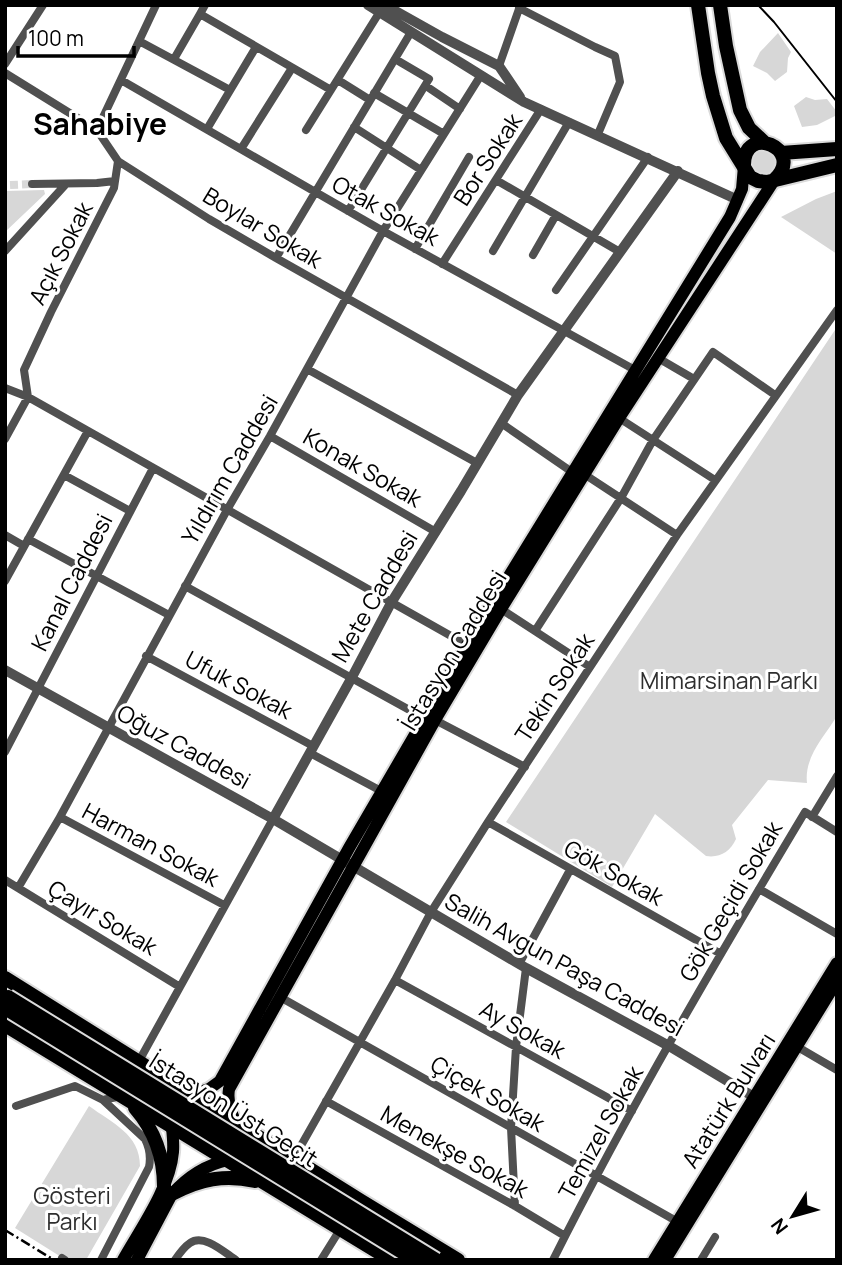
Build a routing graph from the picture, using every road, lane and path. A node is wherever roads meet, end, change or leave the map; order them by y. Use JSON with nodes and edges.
{"nodes":[{"id":1,"x":43,"y":5,"type":"edge"},
{"id":2,"x":156,"y":5,"type":"edge"},
{"id":3,"x":205,"y":5,"type":"edge"},
{"id":4,"x":368,"y":5,"type":"edge"},
{"id":5,"x":698,"y":5,"type":"edge"},
{"id":6,"x":720,"y":5,"type":"edge"},
{"id":7,"x":520,"y":7,"type":"edge"},
{"id":8,"x":388,"y":8,"type":"edge"},
{"id":9,"x":200,"y":14,"type":"junction"},
{"id":10,"x":411,"y":32,"type":"junction"},
{"id":11,"x":139,"y":41,"type":"junction"},
{"id":12,"x":256,"y":47,"type":"junction"},
{"id":13,"x":395,"y":59,"type":"junction"},
{"id":14,"x":174,"y":60,"type":"junction"},
{"id":15,"x":5,"y":64,"type":"edge"},
{"id":16,"x":499,"y":66,"type":"junction"},
{"id":17,"x":292,"y":68,"type":"junction"},
{"id":18,"x":5,"y":73,"type":"edge"},
{"id":19,"x":481,"y":75,"type":"junction"},
{"id":20,"x":121,"y":79,"type":"junction"},
{"id":21,"x":338,"y":80,"type":"junction"},
{"id":22,"x":426,"y":86,"type":"junction"},
{"id":23,"x":230,"y":90,"type":"junction"},
{"id":24,"x":331,"y":90,"type":"junction"},
{"id":25,"x":372,"y":97,"type":"junction"},
{"id":26,"x":524,"y":102,"type":"junction"},
{"id":27,"x":460,"y":109,"type":"junction"},
{"id":28,"x":541,"y":109,"type":"junction"},
{"id":29,"x":409,"y":113,"type":"junction"},
{"id":30,"x":569,"y":122,"type":"junction"},
{"id":31,"x":354,"y":127,"type":"junction"},
{"id":32,"x":207,"y":129,"type":"junction"},
{"id":33,"x":97,"y":130,"type":"junction"},
{"id":34,"x":306,"y":130,"type":"dead end"},
{"id":35,"x":444,"y":134,"type":"junction"},
{"id":36,"x":598,"y":134,"type":"junction"},
{"id":37,"x":765,"y":142,"type":"junction"},
{"id":38,"x":387,"y":148,"type":"junction"},
{"id":39,"x":241,"y":149,"type":"junction"},
{"id":40,"x":837,"y":149,"type":"edge"},
{"id":41,"x":781,"y":153,"type":"junction"},
{"id":42,"x":469,"y":157,"type":"dead end"},
{"id":43,"x":648,"y":157,"type":"junction"},
{"id":44,"x":118,"y":161,"type":"junction"},
{"id":45,"x":837,"y":165,"type":"edge"},
{"id":46,"x":744,"y":166,"type":"junction"},
{"id":47,"x":421,"y":170,"type":"junction"},
{"id":48,"x":678,"y":172,"type":"junction"},
{"id":49,"x":775,"y":179,"type":"junction"},
{"id":50,"x":496,"y":180,"type":"junction"},
{"id":51,"x":115,"y":181,"type":"junction"},
{"id":52,"x":32,"y":184,"type":"tunnel mouth"},
{"id":53,"x":66,"y":184,"type":"junction"},
{"id":54,"x":315,"y":192,"type":"junction"},
{"id":55,"x":525,"y":197,"type":"junction"},
{"id":56,"x":738,"y":200,"type":"junction"},
{"id":57,"x":348,"y":211,"type":"junction"},
{"id":58,"x":556,"y":215,"type":"junction"},
{"id":59,"x":383,"y":231,"type":"junction"},
{"id":60,"x":593,"y":237,"type":"junction"},
{"id":61,"x":415,"y":249,"type":"junction"},
{"id":62,"x":5,"y":251,"type":"edge"},
{"id":63,"x":493,"y":251,"type":"dead end"},
{"id":64,"x":620,"y":252,"type":"junction"},
{"id":65,"x":533,"y":255,"type":"dead end"},
{"id":66,"x":276,"y":258,"type":"junction"},
{"id":67,"x":442,"y":264,"type":"junction"},
{"id":68,"x":556,"y":290,"type":"dead end"},
{"id":69,"x":346,"y":298,"type":"junction"},
{"id":70,"x":837,"y":310,"type":"edge"},
{"id":71,"x":563,"y":331,"type":"junction"},
{"id":72,"x":658,"y":358,"type":"junction"},
{"id":73,"x":307,"y":369,"type":"junction"},
{"id":74,"x":635,"y":370,"type":"junction"},
{"id":75,"x":694,"y":379,"type":"junction"},
{"id":76,"x":5,"y":388,"type":"edge"},
{"id":77,"x":518,"y":395,"type":"junction"},
{"id":78,"x":775,"y":395,"type":"junction"},
{"id":79,"x":28,"y":397,"type":"junction"},
{"id":80,"x":619,"y":418,"type":"junction"},
{"id":81,"x":501,"y":423,"type":"junction"},
{"id":82,"x":88,"y":431,"type":"junction"},
{"id":83,"x":271,"y":436,"type":"junction"},
{"id":84,"x":5,"y":439,"type":"edge"},
{"id":85,"x":653,"y":440,"type":"junction"},
{"id":86,"x":477,"y":463,"type":"junction"},
{"id":87,"x":153,"y":468,"type":"junction"},
{"id":88,"x":578,"y":473,"type":"junction"},
{"id":89,"x":64,"y":475,"type":"junction"},
{"id":90,"x":715,"y":480,"type":"junction"},
{"id":91,"x":621,"y":498,"type":"junction"},
{"id":92,"x":227,"y":510,"type":"junction"},
{"id":93,"x":130,"y":511,"type":"junction"},
{"id":94,"x":436,"y":532,"type":"junction"},
{"id":95,"x":5,"y":535,"type":"edge"},
{"id":96,"x":677,"y":535,"type":"junction"},
{"id":97,"x":26,"y":542,"type":"junction"},
{"id":98,"x":97,"y":575,"type":"junction"},
{"id":99,"x":5,"y":581,"type":"edge"},
{"id":100,"x":185,"y":586,"type":"junction"},
{"id":101,"x":391,"y":603,"type":"junction"},
{"id":102,"x":501,"y":609,"type":"junction"},
{"id":103,"x":169,"y":615,"type":"junction"},
{"id":104,"x":534,"y":631,"type":"junction"},
{"id":105,"x":467,"y":645,"type":"junction"},
{"id":106,"x":146,"y":656,"type":"junction"},
{"id":107,"x":590,"y":667,"type":"junction"},
{"id":108,"x":5,"y":670,"type":"edge"},
{"id":109,"x":351,"y":678,"type":"junction"},
{"id":110,"x":38,"y":688,"type":"junction"},
{"id":111,"x":429,"y":719,"type":"junction"},
{"id":112,"x":107,"y":728,"type":"junction"},
{"id":113,"x":312,"y":749,"type":"junction"},
{"id":114,"x":5,"y":752,"type":"edge"},
{"id":115,"x":525,"y":767,"type":"junction"},
{"id":116,"x":837,"y":776,"type":"edge"},
{"id":117,"x":383,"y":792,"type":"junction"},
{"id":118,"x":808,"y":815,"type":"junction"},
{"id":119,"x":60,"y":817,"type":"junction"},
{"id":120,"x":273,"y":818,"type":"junction"},
{"id":121,"x":488,"y":822,"type":"junction"},
{"id":122,"x":837,"y":832,"type":"edge"},
{"id":123,"x":348,"y":864,"type":"junction"},
{"id":124,"x":570,"y":870,"type":"junction"},
{"id":125,"x":5,"y":880,"type":"edge"},
{"id":126,"x":18,"y":888,"type":"junction"},
{"id":127,"x":759,"y":889,"type":"junction"},
{"id":128,"x":224,"y":905,"type":"junction"},
{"id":129,"x":431,"y":912,"type":"junction"},
{"id":130,"x":837,"y":933,"type":"edge"},
{"id":131,"x":721,"y":954,"type":"junction"},
{"id":132,"x":837,"y":963,"type":"edge"},
{"id":133,"x":522,"y":966,"type":"junction"},
{"id":134,"x":5,"y":978,"type":"edge"},
{"id":135,"x":396,"y":980,"type":"junction"},
{"id":136,"x":837,"y":981,"type":"edge"},
{"id":137,"x":180,"y":987,"type":"junction"},
{"id":138,"x":281,"y":997,"type":"junction"},
{"id":139,"x":6,"y":1000,"type":"edge"},
{"id":140,"x":5,"y":1025,"type":"edge"},
{"id":141,"x":360,"y":1042,"type":"junction"},
{"id":142,"x":669,"y":1046,"type":"junction"},
{"id":143,"x":796,"y":1046,"type":"junction"},
{"id":144,"x":516,"y":1047,"type":"junction"},
{"id":145,"x":139,"y":1061,"type":"junction"},
{"id":146,"x":837,"y":1070,"type":"edge"},
{"id":147,"x":193,"y":1095,"type":"junction"},
{"id":148,"x":121,"y":1096,"type":"junction"},
{"id":149,"x":754,"y":1097,"type":"junction"},
{"id":150,"x":103,"y":1100,"type":"junction"},
{"id":151,"x":326,"y":1101,"type":"junction"},
{"id":152,"x":16,"y":1106,"type":"dead end"},
{"id":153,"x":632,"y":1111,"type":"junction"},
{"id":154,"x":235,"y":1121,"type":"junction"},
{"id":155,"x":172,"y":1128,"type":"junction"},
{"id":156,"x":511,"y":1128,"type":"junction"},
{"id":157,"x":293,"y":1158,"type":"junction"},
{"id":158,"x":228,"y":1160,"type":"junction"},
{"id":159,"x":596,"y":1176,"type":"junction"},
{"id":160,"x":276,"y":1189,"type":"junction"},
{"id":161,"x":168,"y":1190,"type":"junction"},
{"id":162,"x":514,"y":1206,"type":"junction"},
{"id":163,"x":678,"y":1222,"type":"junction"},
{"id":164,"x":341,"y":1228,"type":"junction"},
{"id":165,"x":565,"y":1236,"type":"junction"},
{"id":166,"x":715,"y":1237,"type":"dead end"},
{"id":167,"x":101,"y":1260,"type":"edge"},
{"id":168,"x":123,"y":1260,"type":"edge"},
{"id":169,"x":137,"y":1260,"type":"edge"},
{"id":170,"x":175,"y":1260,"type":"edge"},
{"id":171,"x":236,"y":1260,"type":"edge"},
{"id":172,"x":321,"y":1260,"type":"edge"},
{"id":173,"x":391,"y":1260,"type":"edge"},
{"id":174,"x":415,"y":1260,"type":"edge"},
{"id":175,"x":436,"y":1260,"type":"edge"},
{"id":176,"x":458,"y":1260,"type":"edge"},
{"id":177,"x":553,"y":1260,"type":"edge"},
{"id":178,"x":654,"y":1260,"type":"edge"},
{"id":179,"x":665,"y":1260,"type":"edge"},
{"id":180,"x":701,"y":1260,"type":"edge"}],
"edges":[{"from":1,"to":15,"type":"street"},
{"from":2,"to":11,"type":"street"},
{"from":3,"to":9,"type":"street"},
{"from":4,"to":8,"type":"street"},
{"from":5,"to":46,"type":"highway"},
{"from":6,"to":37,"type":"highway"},
{"from":7,"to":16,"type":"street"},
{"from":7,"to":36,"type":"street"},
{"from":8,"to":10,"type":"street"},
{"from":8,"to":16,"type":"street"},
{"from":8,"to":21,"type":"street"},
{"from":9,"to":12,"type":"street"},
{"from":9,"to":14,"type":"street"},
{"from":10,"to":13,"type":"street"},
{"from":10,"to":19,"type":"street"},
{"from":11,"to":14,"type":"street"},
{"from":11,"to":20,"type":"street"},
{"from":12,"to":17,"type":"street"},
{"from":12,"to":23,"type":"street"},
{"from":13,"to":22,"type":"street"},
{"from":13,"to":25,"type":"street"},
{"from":14,"to":23,"type":"street"},
{"from":16,"to":26,"type":"street"},
{"from":17,"to":24,"type":"street"},
{"from":17,"to":39,"type":"street"},
{"from":18,"to":33,"type":"street","name":"Boylar Sokak"},
{"from":19,"to":26,"type":"street"},
{"from":19,"to":27,"type":"street","name":"Yıldırım Caddesi"},
{"from":20,"to":32,"type":"street","name":"Otak Sokak"},
{"from":20,"to":33,"type":"street"},
{"from":21,"to":24,"type":"street"},
{"from":21,"to":25,"type":"street"},
{"from":22,"to":27,"type":"street"},
{"from":22,"to":29,"type":"street"},
{"from":23,"to":32,"type":"street"},
{"from":24,"to":34,"type":"street"},
{"from":25,"to":29,"type":"street"},
{"from":25,"to":31,"type":"street"},
{"from":26,"to":28,"type":"street"},
{"from":27,"to":35,"type":"street","name":"Yıldırım Caddesi"},
{"from":28,"to":30,"type":"street"},
{"from":28,"to":50,"type":"street","name":"Bor Sokak"},
{"from":29,"to":35,"type":"street"},
{"from":29,"to":38,"type":"street"},
{"from":30,"to":36,"type":"street"},
{"from":30,"to":55,"type":"street"},
{"from":31,"to":38,"type":"street"},
{"from":31,"to":54,"type":"street"},
{"from":32,"to":39,"type":"street","name":"Otak Sokak"},
{"from":33,"to":44,"type":"street","name":"Boylar Sokak"},
{"from":35,"to":47,"type":"street","name":"Yıldırım Caddesi"},
{"from":36,"to":43,"type":"street"},
{"from":37,"to":41,"type":"highway"},
{"from":37,"to":46,"type":"highway"},
{"from":38,"to":47,"type":"street"},
{"from":38,"to":57,"type":"street"},
{"from":39,"to":54,"type":"street","name":"Otak Sokak"},
{"from":40,"to":41,"type":"highway"},
{"from":41,"to":49,"type":"highway"},
{"from":42,"to":61,"type":"street"},
{"from":43,"to":48,"type":"street"},
{"from":43,"to":60,"type":"street"},
{"from":44,"to":51,"type":"street","name":"Açık Sokak"},
{"from":44,"to":66,"type":"street","name":"Boylar Sokak"},
{"from":45,"to":49,"type":"highway"},
{"from":46,"to":49,"type":"highway"},
{"from":46,"to":56,"type":"main road","name":"İstasyon Caddesi"},
{"from":47,"to":59,"type":"street","name":"Yıldırım Caddesi"},
{"from":48,"to":56,"type":"street"},
{"from":48,"to":64,"type":"street","name":"Mete Caddesi"},
{"from":49,"to":72,"type":"main road","name":"İstasyon Caddesi"},
{"from":50,"to":55,"type":"street"},
{"from":50,"to":67,"type":"street","name":"Bor Sokak"},
{"from":51,"to":53,"type":"street"},
{"from":51,"to":79,"type":"street","name":"Açık Sokak"},
{"from":52,"to":53,"type":"street"},
{"from":53,"to":62,"type":"street"},
{"from":54,"to":57,"type":"street","name":"Otak Sokak"},
{"from":54,"to":66,"type":"street"},
{"from":55,"to":58,"type":"street"},
{"from":55,"to":63,"type":"street"},
{"from":56,"to":74,"type":"main road","name":"İstasyon Caddesi"},
{"from":57,"to":59,"type":"street","name":"Otak Sokak"},
{"from":58,"to":60,"type":"street"},
{"from":58,"to":65,"type":"street"},
{"from":59,"to":61,"type":"street","name":"Otak Sokak"},
{"from":59,"to":69,"type":"street","name":"Yıldırım Caddesi"},
{"from":60,"to":64,"type":"street"},
{"from":60,"to":68,"type":"street"},
{"from":61,"to":67,"type":"street","name":"Otak Sokak"},
{"from":64,"to":71,"type":"street","name":"Mete Caddesi"},
{"from":66,"to":69,"type":"street","name":"Boylar Sokak"},
{"from":67,"to":71,"type":"street","name":"Otak Sokak"},
{"from":69,"to":73,"type":"street","name":"Yıldırım Caddesi"},
{"from":69,"to":77,"type":"street","name":"Boylar Sokak"},
{"from":70,"to":78,"type":"street","name":"Tekin Sokak"},
{"from":71,"to":74,"type":"street","name":"Otak Sokak"},
{"from":71,"to":77,"type":"street","name":"Mete Caddesi"},
{"from":72,"to":75,"type":"street"},
{"from":72,"to":80,"type":"main road","name":"İstasyon Caddesi"},
{"from":73,"to":83,"type":"street","name":"Yıldırım Caddesi"},
{"from":73,"to":86,"type":"street"},
{"from":74,"to":88,"type":"main road","name":"İstasyon Caddesi"},
{"from":75,"to":78,"type":"street"},
{"from":75,"to":85,"type":"street"},
{"from":76,"to":79,"type":"street"},
{"from":77,"to":81,"type":"street","name":"Mete Caddesi"},
{"from":78,"to":90,"type":"street","name":"Tekin Sokak"},
{"from":79,"to":82,"type":"street"},
{"from":79,"to":84,"type":"street","name":"Açık Sokak"},
{"from":80,"to":85,"type":"street"},
{"from":80,"to":88,"type":"main road","name":"İstasyon Caddesi"},
{"from":81,"to":86,"type":"street","name":"Mete Caddesi"},
{"from":81,"to":88,"type":"street"},
{"from":82,"to":87,"type":"street"},
{"from":82,"to":89,"type":"street"},
{"from":83,"to":92,"type":"street","name":"Yıldırım Caddesi"},
{"from":83,"to":94,"type":"street","name":"Konak Sokak"},
{"from":85,"to":90,"type":"street"},
{"from":85,"to":91,"type":"street"},
{"from":86,"to":94,"type":"street","name":"Mete Caddesi"},
{"from":87,"to":92,"type":"street"},
{"from":87,"to":93,"type":"street","name":"Kanal Caddesi"},
{"from":88,"to":91,"type":"street"},
{"from":88,"to":102,"type":"main road","name":"İstasyon Caddesi"},
{"from":88,"to":105,"type":"main road","name":"İstasyon Caddesi"},
{"from":89,"to":93,"type":"street"},
{"from":89,"to":97,"type":"street"},
{"from":90,"to":96,"type":"street","name":"Tekin Sokak"},
{"from":91,"to":96,"type":"street"},
{"from":91,"to":104,"type":"street"},
{"from":92,"to":100,"type":"street","name":"Yıldırım Caddesi"},
{"from":92,"to":101,"type":"street"},
{"from":93,"to":98,"type":"street","name":"Kanal Caddesi"},
{"from":94,"to":101,"type":"street","name":"Mete Caddesi"},
{"from":95,"to":97,"type":"street"},
{"from":96,"to":107,"type":"street","name":"Tekin Sokak"},
{"from":97,"to":98,"type":"street"},
{"from":97,"to":99,"type":"street"},
{"from":98,"to":103,"type":"street"},
{"from":98,"to":110,"type":"street","name":"Kanal Caddesi"},
{"from":100,"to":103,"type":"street","name":"Yıldırım Caddesi"},
{"from":100,"to":109,"type":"street"},
{"from":101,"to":105,"type":"street"},
{"from":101,"to":109,"type":"street","name":"Mete Caddesi"},
{"from":102,"to":104,"type":"street"},
{"from":102,"to":111,"type":"main road","name":"İstasyon Caddesi"},
{"from":103,"to":106,"type":"street","name":"Yıldırım Caddesi"},
{"from":104,"to":107,"type":"street"},
{"from":105,"to":111,"type":"main road","name":"İstasyon Caddesi"},
{"from":106,"to":112,"type":"street","name":"Yıldırım Caddesi"},
{"from":106,"to":113,"type":"street","name":"Ufuk Sokak"},
{"from":107,"to":115,"type":"street","name":"Tekin Sokak"},
{"from":108,"to":110,"type":"street","name":"Oğuz Caddesi"},
{"from":109,"to":111,"type":"street"},
{"from":109,"to":113,"type":"street","name":"Mete Caddesi"},
{"from":110,"to":112,"type":"street","name":"Oğuz Caddesi"},
{"from":110,"to":114,"type":"street","name":"Kanal Caddesi"},
{"from":111,"to":115,"type":"street"},
{"from":111,"to":117,"type":"main road","name":"İstasyon Caddesi"},
{"from":111,"to":123,"type":"main road","name":"İstasyon Caddesi"},
{"from":112,"to":119,"type":"street","name":"Yıldırım Caddesi"},
{"from":112,"to":120,"type":"street","name":"Oğuz Caddesi"},
{"from":113,"to":117,"type":"street","name":"Ufuk Sokak"},
{"from":113,"to":120,"type":"street","name":"Mete Caddesi"},
{"from":115,"to":121,"type":"street","name":"Tekin Sokak"},
{"from":116,"to":118,"type":"street","name":"Gök Geçidi Sokak"},
{"from":117,"to":123,"type":"main road","name":"İstasyon Caddesi"},
{"from":118,"to":122,"type":"street"},
{"from":118,"to":127,"type":"street","name":"Gök Geçidi Sokak"},
{"from":119,"to":126,"type":"street","name":"Yıldırım Caddesi"},
{"from":119,"to":128,"type":"street","name":"Harman Sokak"},
{"from":120,"to":123,"type":"street","name":"Oğuz Caddesi"},
{"from":120,"to":128,"type":"street","name":"Mete Caddesi"},
{"from":121,"to":124,"type":"street","name":"Gök Sokak"},
{"from":121,"to":129,"type":"street","name":"Tekin Sokak"},
{"from":123,"to":129,"type":"street","name":"Salih Avgun Paşa Caddesi"},
{"from":123,"to":138,"type":"main road","name":"İstasyon Caddesi"},
{"from":123,"to":147,"type":"main road","name":"İstasyon Caddesi"},
{"from":124,"to":131,"type":"street","name":"Gök Sokak"},
{"from":124,"to":133,"type":"street"},
{"from":125,"to":126,"type":"street","name":"Çayır Sokak"},
{"from":126,"to":137,"type":"street","name":"Çayır Sokak"},
{"from":127,"to":130,"type":"street"},
{"from":127,"to":131,"type":"street","name":"Gök Geçidi Sokak"},
{"from":128,"to":137,"type":"street","name":"Mete Caddesi"},
{"from":129,"to":133,"type":"street","name":"Salih Avgun Paşa Caddesi"},
{"from":129,"to":135,"type":"street","name":"Tekin Sokak"},
{"from":131,"to":142,"type":"street","name":"Gök Geçidi Sokak"},
{"from":132,"to":149,"type":"main road","name":"Atatürk Bulvarı"},
{"from":133,"to":142,"type":"street","name":"Salih Avgun Paşa Caddesi"},
{"from":133,"to":144,"type":"street"},
{"from":134,"to":145,"type":"highway"},
{"from":135,"to":141,"type":"street","name":"Tekin Sokak"},
{"from":135,"to":144,"type":"street","name":"Ay Sokak"},
{"from":136,"to":143,"type":"main road","name":"Atatürk Bulvarı"},
{"from":137,"to":145,"type":"street","name":"Mete Caddesi"},
{"from":138,"to":141,"type":"street","name":"Çiçek Sokak"},
{"from":138,"to":154,"type":"main road","name":"İstasyon Caddesi"},
{"from":139,"to":174,"type":"highway","name":"İstasyon Üst Geçit","bridge":true},
{"from":139,"to":175,"type":"highway","name":"İstasyon Üst Geçit","bridge":true},
{"from":140,"to":148,"type":"highway"},
{"from":141,"to":151,"type":"street","name":"Tekin Sokak"},
{"from":141,"to":156,"type":"street","name":"Çiçek Sokak"},
{"from":142,"to":149,"type":"street","name":"Salih Avgun Paşa Caddesi"},
{"from":142,"to":153,"type":"street","name":"Temizel Sokak"},
{"from":143,"to":146,"type":"street"},
{"from":143,"to":179,"type":"main road","name":"Atatürk Bulvarı"},
{"from":144,"to":153,"type":"street","name":"Ay Sokak"},
{"from":144,"to":156,"type":"street"},
{"from":145,"to":147,"type":"highway"},
{"from":147,"to":154,"type":"highway"},
{"from":147,"to":155,"type":"main road","name":"İstasyon Caddesi"},
{"from":148,"to":150,"type":"street"},
{"from":148,"to":155,"type":"highway"},
{"from":148,"to":161,"type":"highway"},
{"from":149,"to":163,"type":"main road","name":"Atatürk Bulvarı"},
{"from":150,"to":152,"type":"street"},
{"from":150,"to":167,"type":"street"},
{"from":151,"to":157,"type":"street","name":"Tekin Sokak"},
{"from":151,"to":162,"type":"street","name":"Menekşe Sokak"},
{"from":153,"to":159,"type":"street","name":"Temizel Sokak"},
{"from":154,"to":157,"type":"highway"},
{"from":154,"to":158,"type":"main road","name":"İstasyon Caddesi"},
{"from":155,"to":158,"type":"highway"},
{"from":155,"to":161,"type":"main road"},
{"from":156,"to":159,"type":"street","name":"Çiçek Sokak"},
{"from":156,"to":162,"type":"street"},
{"from":157,"to":176,"type":"highway"},
{"from":158,"to":160,"type":"highway"},
{"from":158,"to":161,"type":"main road"},
{"from":159,"to":163,"type":"street","name":"Çiçek Sokak"},
{"from":159,"to":165,"type":"street","name":"Temizel Sokak"},
{"from":160,"to":161,"type":"highway"},
{"from":160,"to":164,"type":"highway"},
{"from":161,"to":168,"type":"main road"},
{"from":161,"to":169,"type":"main road"},
{"from":162,"to":165,"type":"street","name":"Menekşe Sokak"},
{"from":163,"to":178,"type":"main road","name":"Atatürk Bulvarı"},
{"from":164,"to":172,"type":"street"},
{"from":164,"to":173,"type":"highway"},
{"from":165,"to":177,"type":"street","name":"Temizel Sokak"},
{"from":166,"to":180,"type":"street"},
{"from":170,"to":171,"type":"street"}]}
